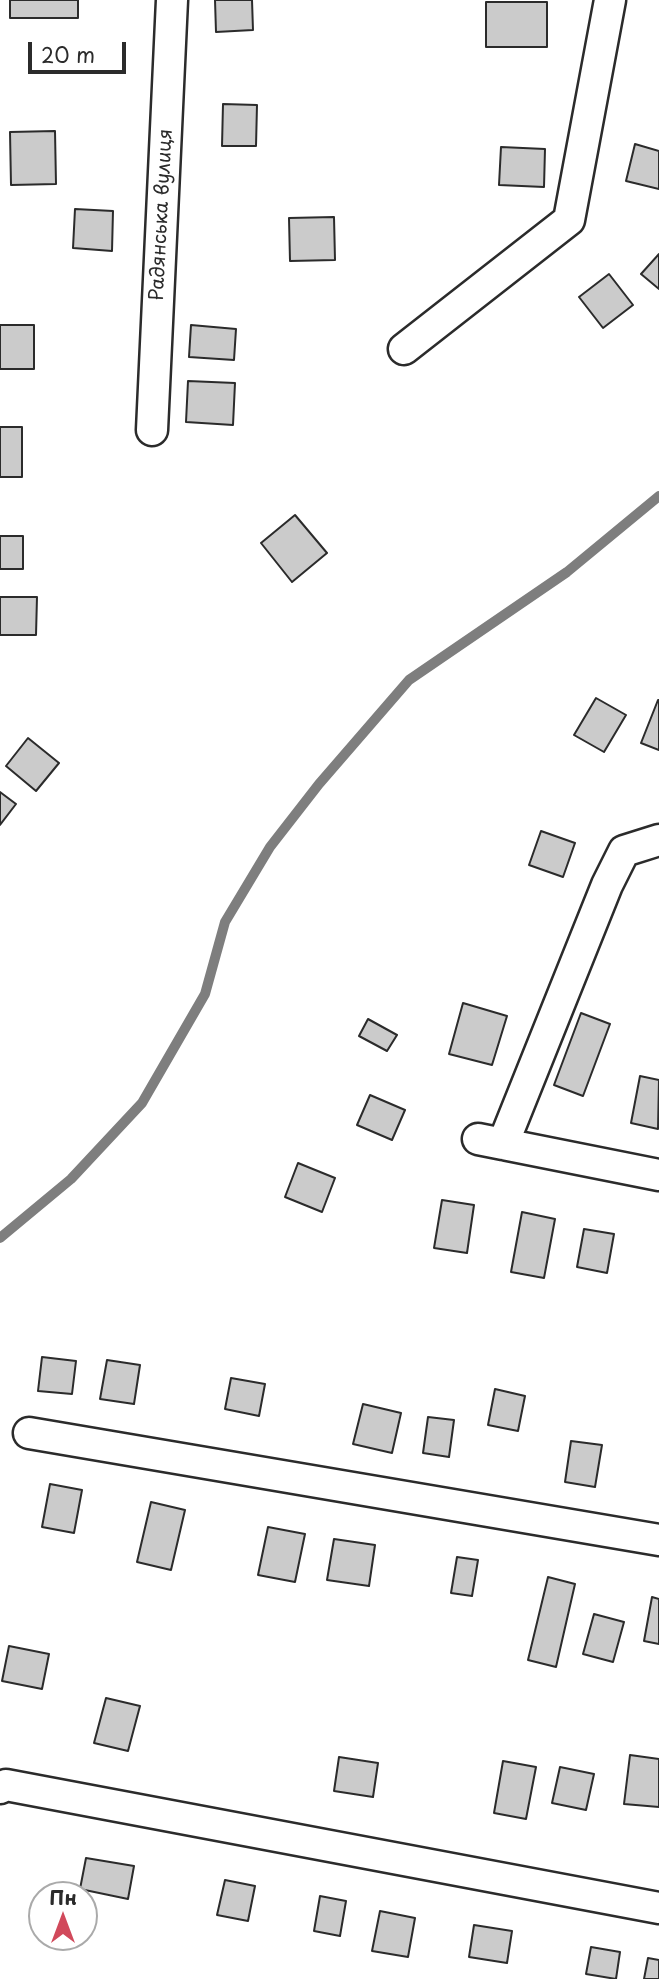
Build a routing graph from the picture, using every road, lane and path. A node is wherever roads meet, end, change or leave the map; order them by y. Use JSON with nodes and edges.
{"nodes":[{"id":1,"x":172,"y":0,"type":"edge"},
{"id":2,"x":610,"y":0,"type":"edge"},
{"id":3,"x":404,"y":349,"type":"dead end"},
{"id":4,"x":152,"y":430,"type":"dead end"},
{"id":5,"x":659,"y":840,"type":"edge"},
{"id":6,"x":659,"y":1175,"type":"edge"},
{"id":7,"x":29,"y":1433,"type":"dead end"},
{"id":8,"x":659,"y":1539,"type":"edge"},
{"id":9,"x":2,"y":1794,"type":"edge"},
{"id":10,"x":659,"y":1908,"type":"edge"}],
"edges":[{"from":1,"to":4,"type":"street","name":"Радянська вулиця"},
{"from":2,"to":3,"type":"street"},
{"from":5,"to":6,"type":"street"},
{"from":7,"to":8,"type":"street"},
{"from":9,"to":10,"type":"street"}]}
